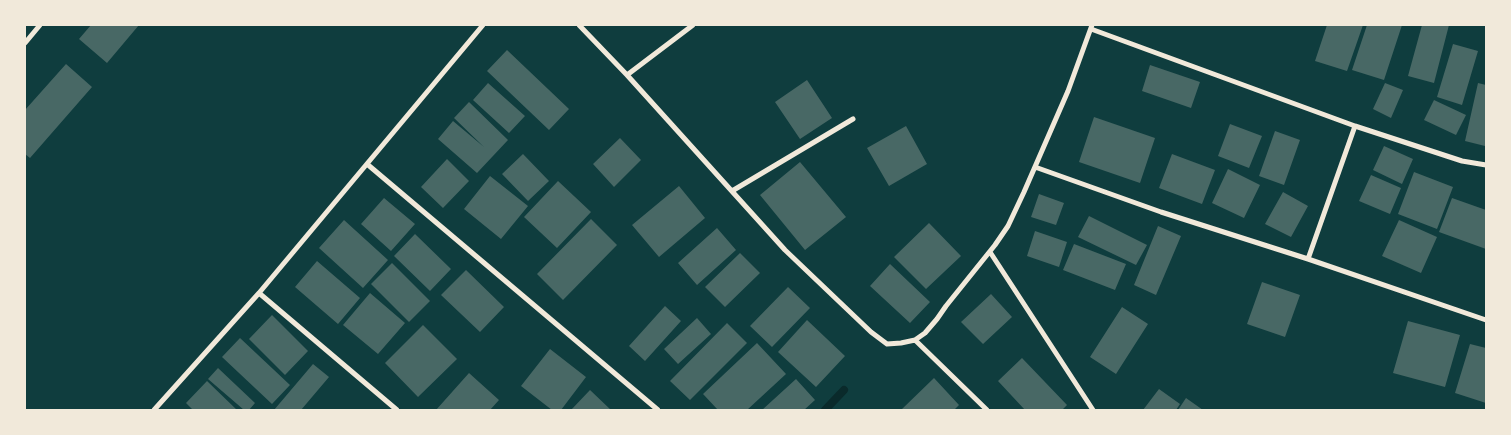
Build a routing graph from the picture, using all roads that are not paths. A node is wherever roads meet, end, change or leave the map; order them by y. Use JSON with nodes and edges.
{"nodes":[{"id":1,"x":40,"y":25,"type":"edge"},
{"id":2,"x":483,"y":25,"type":"edge"},
{"id":3,"x":579,"y":25,"type":"edge"},
{"id":4,"x":693,"y":25,"type":"edge"},
{"id":5,"x":1092,"y":27,"type":"edge"},
{"id":6,"x":25,"y":43,"type":"edge"},
{"id":7,"x":627,"y":75,"type":"junction"},
{"id":8,"x":853,"y":119,"type":"dead end"},
{"id":9,"x":1355,"y":126,"type":"junction"},
{"id":10,"x":366,"y":164,"type":"junction"},
{"id":11,"x":1486,"y":165,"type":"edge"},
{"id":12,"x":1035,"y":167,"type":"junction"},
{"id":13,"x":732,"y":191,"type":"junction"},
{"id":14,"x":990,"y":252,"type":"junction"},
{"id":15,"x":1308,"y":259,"type":"junction"},
{"id":16,"x":259,"y":293,"type":"junction"},
{"id":17,"x":1486,"y":320,"type":"edge"},
{"id":18,"x":915,"y":340,"type":"junction"},
{"id":19,"x":154,"y":410,"type":"edge"},
{"id":20,"x":397,"y":410,"type":"edge"},
{"id":21,"x":658,"y":410,"type":"edge"},
{"id":22,"x":987,"y":410,"type":"edge"},
{"id":23,"x":1093,"y":410,"type":"edge"}],
"edges":[{"from":1,"to":6,"type":"street"},
{"from":2,"to":10,"type":"street"},
{"from":3,"to":7,"type":"street"},
{"from":4,"to":7,"type":"street"},
{"from":5,"to":9,"type":"street"},
{"from":5,"to":12,"type":"street"},
{"from":7,"to":13,"type":"street"},
{"from":8,"to":13,"type":"street"},
{"from":9,"to":11,"type":"street"},
{"from":9,"to":15,"type":"street"},
{"from":10,"to":16,"type":"street"},
{"from":10,"to":21,"type":"street"},
{"from":12,"to":14,"type":"street"},
{"from":12,"to":15,"type":"street"},
{"from":13,"to":18,"type":"street"},
{"from":14,"to":18,"type":"street"},
{"from":14,"to":23,"type":"street"},
{"from":15,"to":17,"type":"street"},
{"from":16,"to":19,"type":"street"},
{"from":16,"to":20,"type":"street"},
{"from":18,"to":22,"type":"street"}]}
